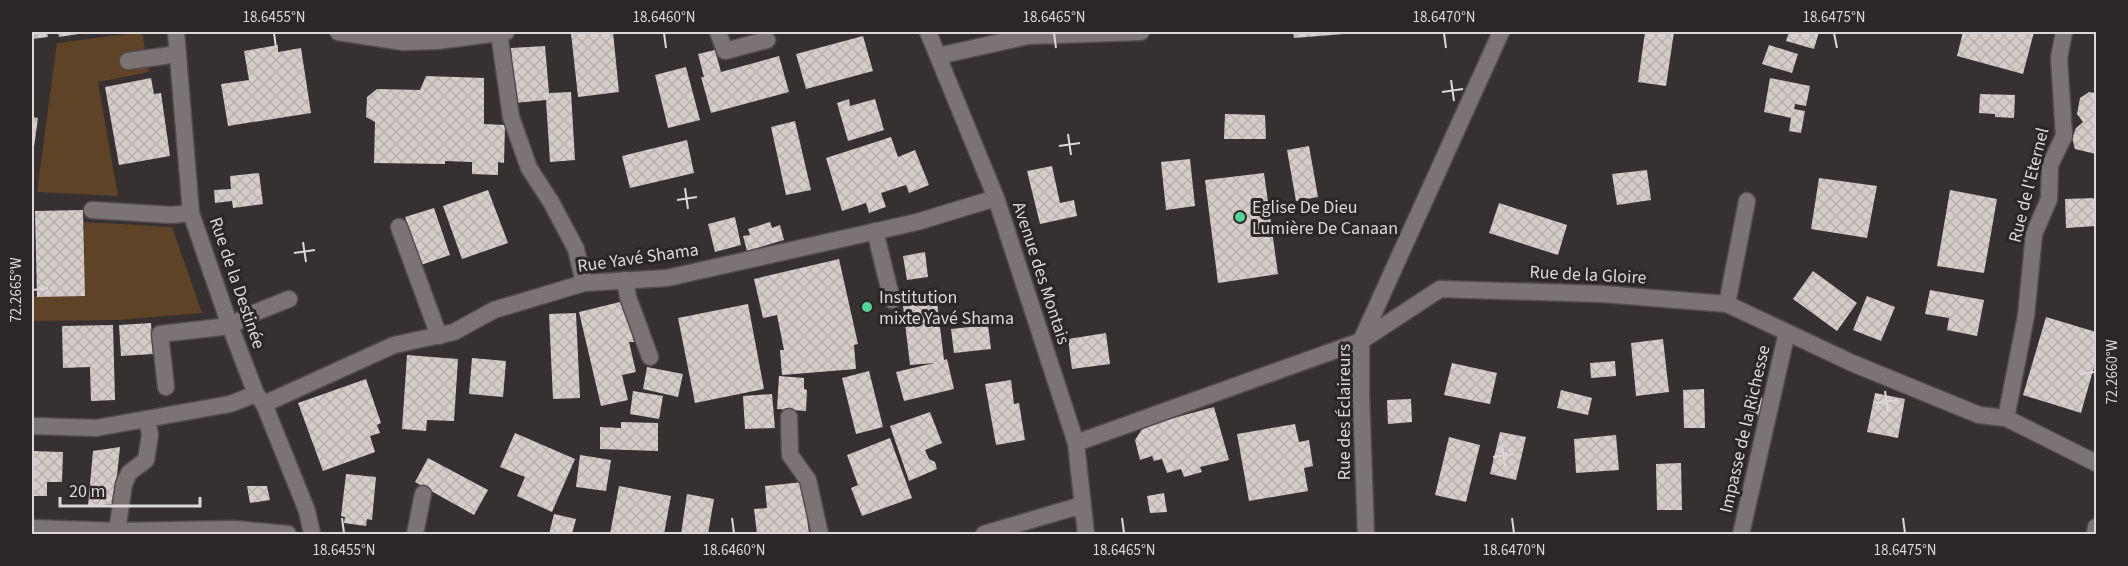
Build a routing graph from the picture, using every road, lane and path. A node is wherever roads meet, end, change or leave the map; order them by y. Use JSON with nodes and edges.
{"nodes":[{"id":1,"x":176,"y":32,"type":"edge"},
{"id":2,"x":338,"y":32,"type":"edge"},
{"id":3,"x":501,"y":32,"type":"edge"},
{"id":4,"x":718,"y":32,"type":"edge"},
{"id":5,"x":928,"y":32,"type":"edge"},
{"id":6,"x":1141,"y":32,"type":"edge"},
{"id":7,"x":1501,"y":32,"type":"edge"},
{"id":8,"x":2064,"y":32,"type":"edge"},
{"id":9,"x":402,"y":37,"type":"edge"},
{"id":10,"x":767,"y":40,"type":"dead end"},
{"id":11,"x":178,"y":54,"type":"junction"},
{"id":12,"x":938,"y":56,"type":"junction"},
{"id":13,"x":128,"y":61,"type":"dead end"},
{"id":14,"x":996,"y":198,"type":"junction"},
{"id":15,"x":1747,"y":201,"type":"dead end"},
{"id":16,"x":92,"y":210,"type":"dead end"},
{"id":17,"x":191,"y":213,"type":"junction"},
{"id":18,"x":399,"y":227,"type":"dead end"},
{"id":19,"x":875,"y":231,"type":"junction"},
{"id":20,"x":625,"y":280,"type":"junction"},
{"id":21,"x":584,"y":282,"type":"junction"},
{"id":22,"x":289,"y":299,"type":"dead end"},
{"id":23,"x":892,"y":300,"type":"dead end"},
{"id":24,"x":1727,"y":304,"type":"junction"},
{"id":25,"x":230,"y":326,"type":"junction"},
{"id":26,"x":1787,"y":332,"type":"junction"},
{"id":27,"x":439,"y":336,"type":"junction"},
{"id":28,"x":1361,"y":341,"type":"junction"},
{"id":29,"x":650,"y":357,"type":"dead end"},
{"id":30,"x":166,"y":387,"type":"dead end"},
{"id":31,"x":260,"y":399,"type":"junction"},
{"id":32,"x":789,"y":417,"type":"dead end"},
{"id":33,"x":2006,"y":418,"type":"junction"},
{"id":34,"x":147,"y":419,"type":"junction"},
{"id":35,"x":34,"y":426,"type":"dead end"},
{"id":36,"x":1076,"y":443,"type":"junction"},
{"id":37,"x":2097,"y":463,"type":"edge"},
{"id":38,"x":423,"y":494,"type":"dead end"},
{"id":39,"x":1082,"y":505,"type":"junction"},
{"id":40,"x":2097,"y":527,"type":"edge"},
{"id":41,"x":32,"y":528,"type":"edge"},
{"id":42,"x":117,"y":531,"type":"junction"},
{"id":43,"x":235,"y":532,"type":"edge"},
{"id":44,"x":288,"y":534,"type":"edge"},
{"id":45,"x":312,"y":534,"type":"edge"},
{"id":46,"x":415,"y":534,"type":"edge"},
{"id":47,"x":820,"y":534,"type":"edge"},
{"id":48,"x":984,"y":534,"type":"edge"},
{"id":49,"x":1086,"y":534,"type":"edge"},
{"id":50,"x":1366,"y":534,"type":"edge"},
{"id":51,"x":1741,"y":534,"type":"edge"},
{"id":52,"x":2095,"y":534,"type":"edge"}],
"edges":[{"from":1,"to":11,"type":"street","name":"Rue de la Destinée"},
{"from":2,"to":9,"type":"street"},
{"from":3,"to":9,"type":"street"},
{"from":3,"to":21,"type":"street"},
{"from":4,"to":10,"type":"street"},
{"from":5,"to":12,"type":"street","name":"Avenue des Montais"},
{"from":6,"to":12,"type":"street"},
{"from":7,"to":28,"type":"street","name":"Rue des Éclaireurs"},
{"from":8,"to":33,"type":"street","name":"Rue de l'Eternel"},
{"from":11,"to":13,"type":"street"},
{"from":11,"to":17,"type":"street","name":"Rue de la Destinée"},
{"from":12,"to":14,"type":"street","name":"Avenue des Montais"},
{"from":14,"to":19,"type":"street","name":"Rue Yavé Shama"},
{"from":14,"to":36,"type":"street","name":"Avenue des Montais"},
{"from":15,"to":24,"type":"street"},
{"from":16,"to":17,"type":"street"},
{"from":17,"to":25,"type":"street","name":"Rue de la Destinée"},
{"from":18,"to":27,"type":"street"},
{"from":19,"to":20,"type":"street","name":"Rue Yavé Shama"},
{"from":19,"to":23,"type":"street"},
{"from":20,"to":21,"type":"street","name":"Rue Yavé Shama"},
{"from":20,"to":29,"type":"street"},
{"from":21,"to":27,"type":"street","name":"Rue Yavé Shama"},
{"from":22,"to":25,"type":"street"},
{"from":24,"to":26,"type":"street","name":"Rue de la Gloire"},
{"from":24,"to":28,"type":"street","name":"Rue de la Gloire"},
{"from":25,"to":30,"type":"street"},
{"from":25,"to":31,"type":"street","name":"Rue de la Destinée"},
{"from":26,"to":33,"type":"street","name":"Rue de la Gloire"},
{"from":26,"to":51,"type":"street","name":"Impasse de la Richesse"},
{"from":27,"to":31,"type":"street","name":"Rue Yavé Shama"},
{"from":28,"to":36,"type":"street","name":"Rue de la Gloire"},
{"from":28,"to":50,"type":"street","name":"Rue des Éclaireurs"},
{"from":31,"to":34,"type":"street","name":"Rue Yavé Shama"},
{"from":31,"to":45,"type":"street","name":"Rue de la Destinée"},
{"from":32,"to":47,"type":"street"},
{"from":33,"to":37,"type":"street","name":"Rue de la Gloire"},
{"from":34,"to":35,"type":"street","name":"Rue Yavé Shama"},
{"from":34,"to":42,"type":"street"},
{"from":36,"to":39,"type":"street","name":"Avenue des Montais"},
{"from":38,"to":46,"type":"street"},
{"from":39,"to":48,"type":"street"},
{"from":39,"to":49,"type":"street","name":"Avenue des Montais"},
{"from":40,"to":52,"type":"street"},
{"from":41,"to":42,"type":"street"},
{"from":42,"to":43,"type":"street"},
{"from":43,"to":44,"type":"street"}]}
